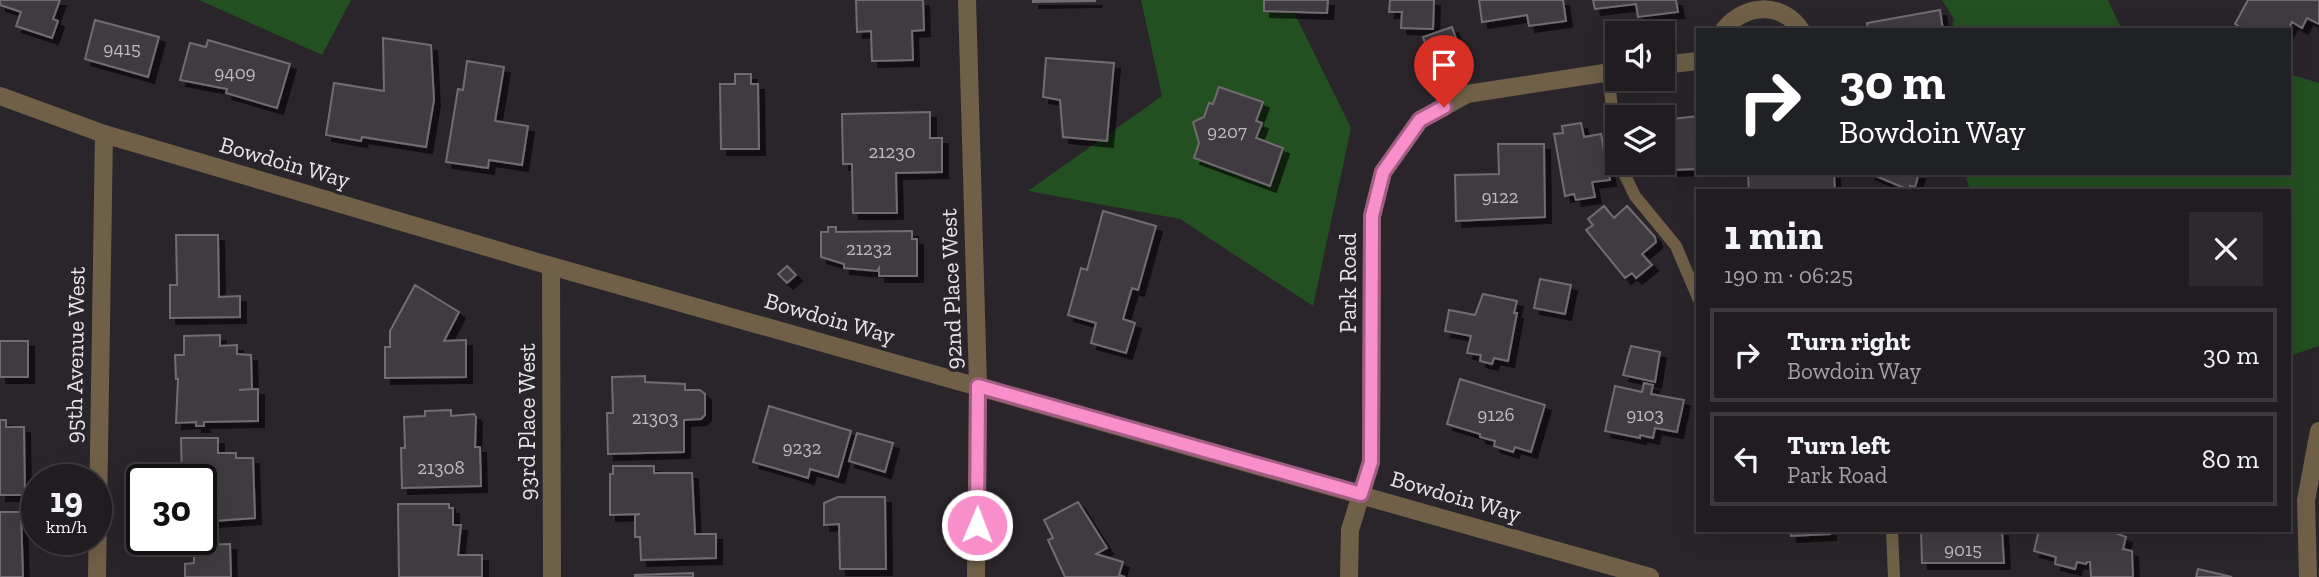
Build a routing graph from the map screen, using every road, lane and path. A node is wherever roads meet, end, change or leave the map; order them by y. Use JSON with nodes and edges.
{"nodes":[{"id":1,"x":967,"y":0,"type":"edge"},
{"id":2,"x":1726,"y":28,"type":"edge"},
{"id":3,"x":1799,"y":28,"type":"edge"},
{"id":4,"x":1696,"y":61,"type":"edge"},
{"id":5,"x":1675,"y":64,"type":"edge"},
{"id":6,"x":1605,"y":73,"type":"edge"},
{"id":7,"x":0,"y":96,"type":"edge"},
{"id":8,"x":104,"y":134,"type":"junction"},
{"id":9,"x":1625,"y":175,"type":"edge"},
{"id":10,"x":551,"y":266,"type":"junction"},
{"id":11,"x":1696,"y":293,"type":"edge"},
{"id":12,"x":978,"y":386,"type":"junction"},
{"id":13,"x":2319,"y":432,"type":"edge"},
{"id":14,"x":1361,"y":494,"type":"junction"},
{"id":15,"x":1892,"y":532,"type":"edge"},
{"id":16,"x":97,"y":577,"type":"edge"},
{"id":17,"x":552,"y":577,"type":"edge"},
{"id":18,"x":976,"y":577,"type":"edge"},
{"id":19,"x":1349,"y":577,"type":"edge"},
{"id":20,"x":1650,"y":577,"type":"edge"},
{"id":21,"x":1894,"y":577,"type":"edge"},
{"id":22,"x":2308,"y":577,"type":"edge"}],
"edges":[{"from":1,"to":12,"type":"street","name":"92nd Place West"},
{"from":2,"to":3,"type":"street"},
{"from":4,"to":5,"type":"street"},
{"from":6,"to":14,"type":"street","name":"Park Road"},
{"from":7,"to":8,"type":"street","name":"Bowdoin Way"},
{"from":8,"to":10,"type":"street","name":"Bowdoin Way"},
{"from":8,"to":16,"type":"street","name":"95th Avenue West"},
{"from":9,"to":11,"type":"lane"},
{"from":10,"to":12,"type":"street","name":"Bowdoin Way"},
{"from":10,"to":17,"type":"street","name":"93rd Place West"},
{"from":12,"to":14,"type":"street","name":"Bowdoin Way"},
{"from":12,"to":18,"type":"street","name":"92nd Place West"},
{"from":13,"to":22,"type":"street"},
{"from":14,"to":19,"type":"street","name":"Park Road"},
{"from":14,"to":20,"type":"street","name":"Bowdoin Way"},
{"from":15,"to":21,"type":"lane"}]}
